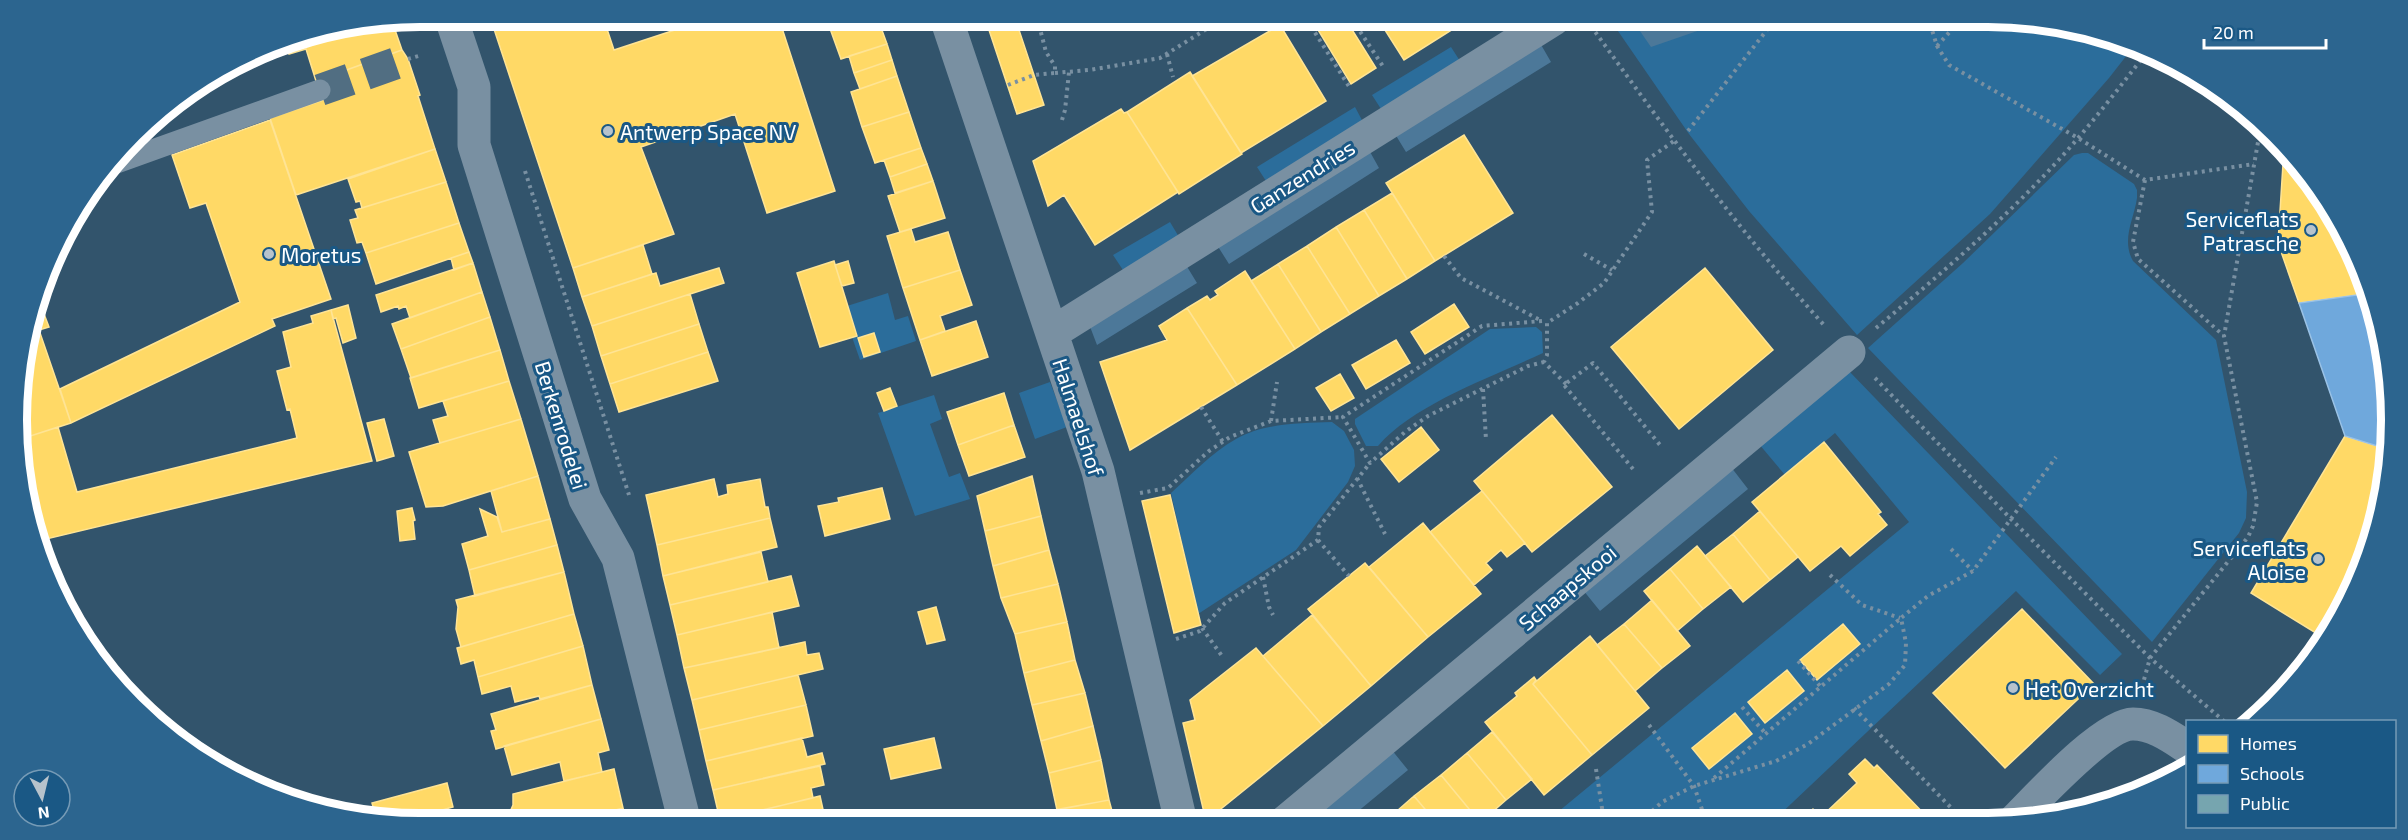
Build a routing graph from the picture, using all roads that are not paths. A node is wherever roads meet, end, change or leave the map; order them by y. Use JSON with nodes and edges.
{"nodes":[{"id":1,"x":454,"y":27,"type":"edge"},
{"id":2,"x":949,"y":27,"type":"edge"},
{"id":3,"x":1541,"y":27,"type":"edge"},
{"id":4,"x":320,"y":90,"type":"tunnel mouth"},
{"id":5,"x":126,"y":159,"type":"edge"},
{"id":6,"x":1052,"y":333,"type":"junction"},
{"id":7,"x":1849,"y":352,"type":"road end"},
{"id":8,"x":2186,"y":747,"type":"edge"},
{"id":9,"x":2023,"y":811,"type":"edge"},
{"id":10,"x":682,"y":813,"type":"edge"},
{"id":11,"x":1178,"y":813,"type":"edge"},
{"id":12,"x":1296,"y":813,"type":"edge"}],
"edges":[{"from":1,"to":10,"type":"street","name":"Berkenrodelei"},
{"from":2,"to":6,"type":"street","name":"Halmaelshof"},
{"from":3,"to":6,"type":"street","name":"Ganzendries"},
{"from":4,"to":5,"type":"lane"},
{"from":6,"to":11,"type":"street","name":"Halmaelshof"},
{"from":7,"to":12,"type":"street","name":"Schaapskooi"},
{"from":8,"to":9,"type":"street"}]}
